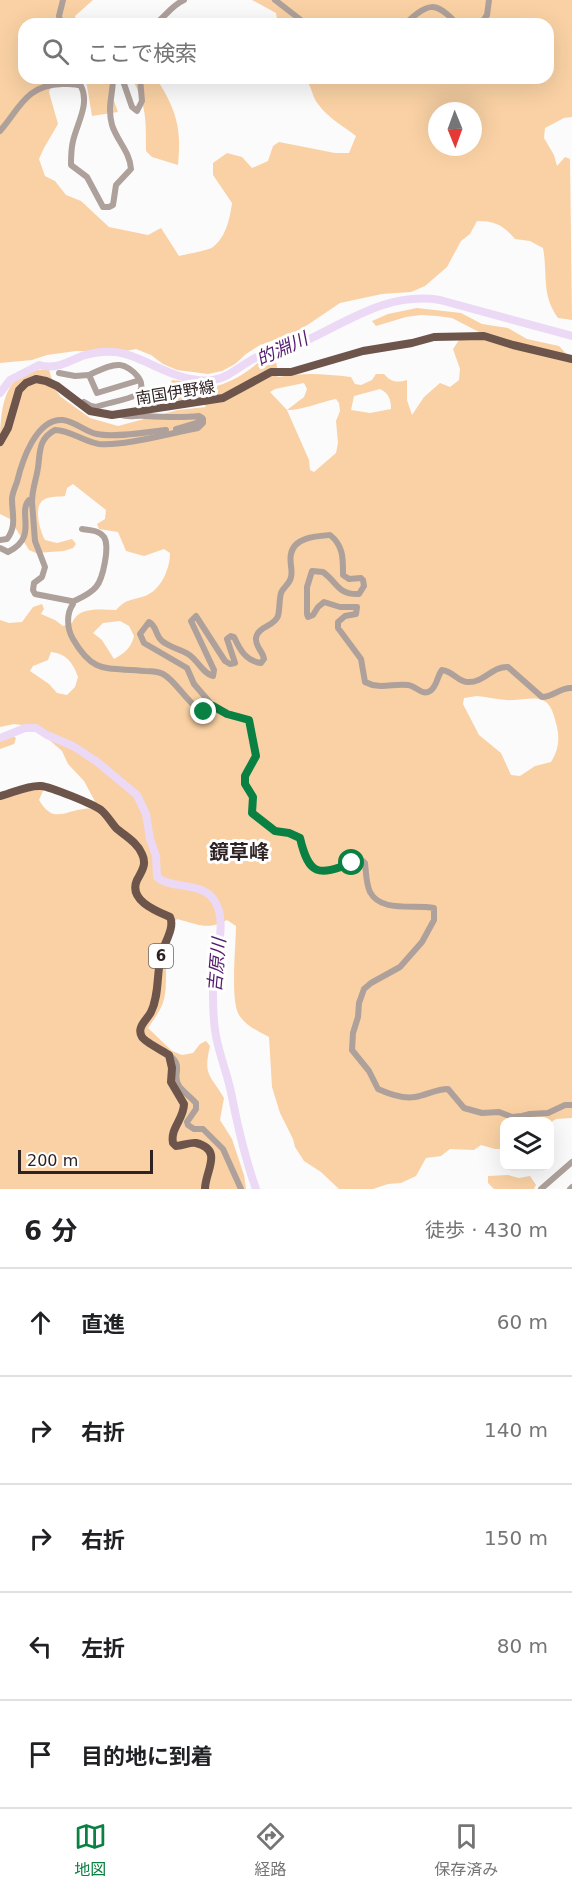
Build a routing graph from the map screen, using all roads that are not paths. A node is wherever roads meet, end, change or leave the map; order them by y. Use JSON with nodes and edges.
{"nodes":[{"id":1,"x":63,"y":0,"type":"edge"},
{"id":2,"x":184,"y":0,"type":"edge"},
{"id":3,"x":275,"y":0,"type":"edge"},
{"id":4,"x":489,"y":0,"type":"edge"},
{"id":5,"x":60,"y":18,"type":"edge"},
{"id":6,"x":163,"y":18,"type":"edge"},
{"id":7,"x":298,"y":18,"type":"edge"},
{"id":8,"x":411,"y":18,"type":"edge"},
{"id":9,"x":452,"y":18,"type":"edge"},
{"id":10,"x":485,"y":18,"type":"edge"},
{"id":11,"x":54,"y":84,"type":"edge"},
{"id":12,"x":54,"y":84,"type":"edge"},
{"id":13,"x":77,"y":84,"type":"edge"},
{"id":14,"x":77,"y":84,"type":"edge"},
{"id":15,"x":112,"y":84,"type":"edge"},
{"id":16,"x":124,"y":84,"type":"edge"},
{"id":17,"x":141,"y":84,"type":"edge"},
{"id":18,"x":0,"y":131,"type":"edge"},
{"id":19,"x":572,"y":359,"type":"edge"},
{"id":20,"x":59,"y":373,"type":"dead end"},
{"id":21,"x":89,"y":375,"type":"junction"},
{"id":22,"x":140,"y":380,"type":"junction"},
{"id":23,"x":66,"y":393,"type":"junction"},
{"id":24,"x":120,"y":414,"type":"junction"},
{"id":25,"x":202,"y":418,"type":"junction"},
{"id":26,"x":0,"y":442,"type":"edge"},
{"id":27,"x":32,"y":502,"type":"junction"},
{"id":28,"x":82,"y":529,"type":"dead end"},
{"id":29,"x":0,"y":540,"type":"edge"},
{"id":30,"x":0,"y":548,"type":"edge"},
{"id":31,"x":72,"y":602,"type":"junction"},
{"id":32,"x":572,"y":688,"type":"edge"},
{"id":33,"x":213,"y":706,"type":"junction"},
{"id":34,"x":0,"y":796,"type":"edge"},
{"id":35,"x":169,"y":1055,"type":"junction"},
{"id":36,"x":572,"y":1105,"type":"edge"},
{"id":37,"x":572,"y":1162,"type":"edge"},
{"id":38,"x":205,"y":1189,"type":"edge"},
{"id":39,"x":241,"y":1189,"type":"edge"},
{"id":40,"x":541,"y":1189,"type":"edge"}],
"edges":[{"from":1,"to":5,"type":"street"},
{"from":2,"to":6,"type":"street"},
{"from":3,"to":7,"type":"street"},
{"from":4,"to":10,"type":"street"},
{"from":8,"to":9,"type":"street"},
{"from":11,"to":18,"type":"street"},
{"from":12,"to":13,"type":"street"},
{"from":14,"to":15,"type":"street"},
{"from":16,"to":17,"type":"street"},
{"from":19,"to":24,"type":"main road","name":"南国伊野線"},
{"from":20,"to":21,"type":"street"},
{"from":21,"to":22,"type":"street"},
{"from":21,"to":22,"type":"street"},
{"from":22,"to":23,"type":"street"},
{"from":23,"to":24,"type":"main road","name":"南国伊野線"},
{"from":23,"to":26,"type":"main road","name":"南国伊野線"},
{"from":24,"to":25,"type":"street"},
{"from":25,"to":27,"type":"street"},
{"from":25,"to":29,"type":"street"},
{"from":27,"to":30,"type":"street"},
{"from":27,"to":31,"type":"street"},
{"from":28,"to":31,"type":"street"},
{"from":31,"to":33,"type":"street"},
{"from":32,"to":33,"type":"street"},
{"from":33,"to":36,"type":"street"},
{"from":34,"to":35,"type":"main road","number":"6"},
{"from":35,"to":38,"type":"main road"},
{"from":35,"to":39,"type":"street"},
{"from":37,"to":40,"type":"street"}]}
